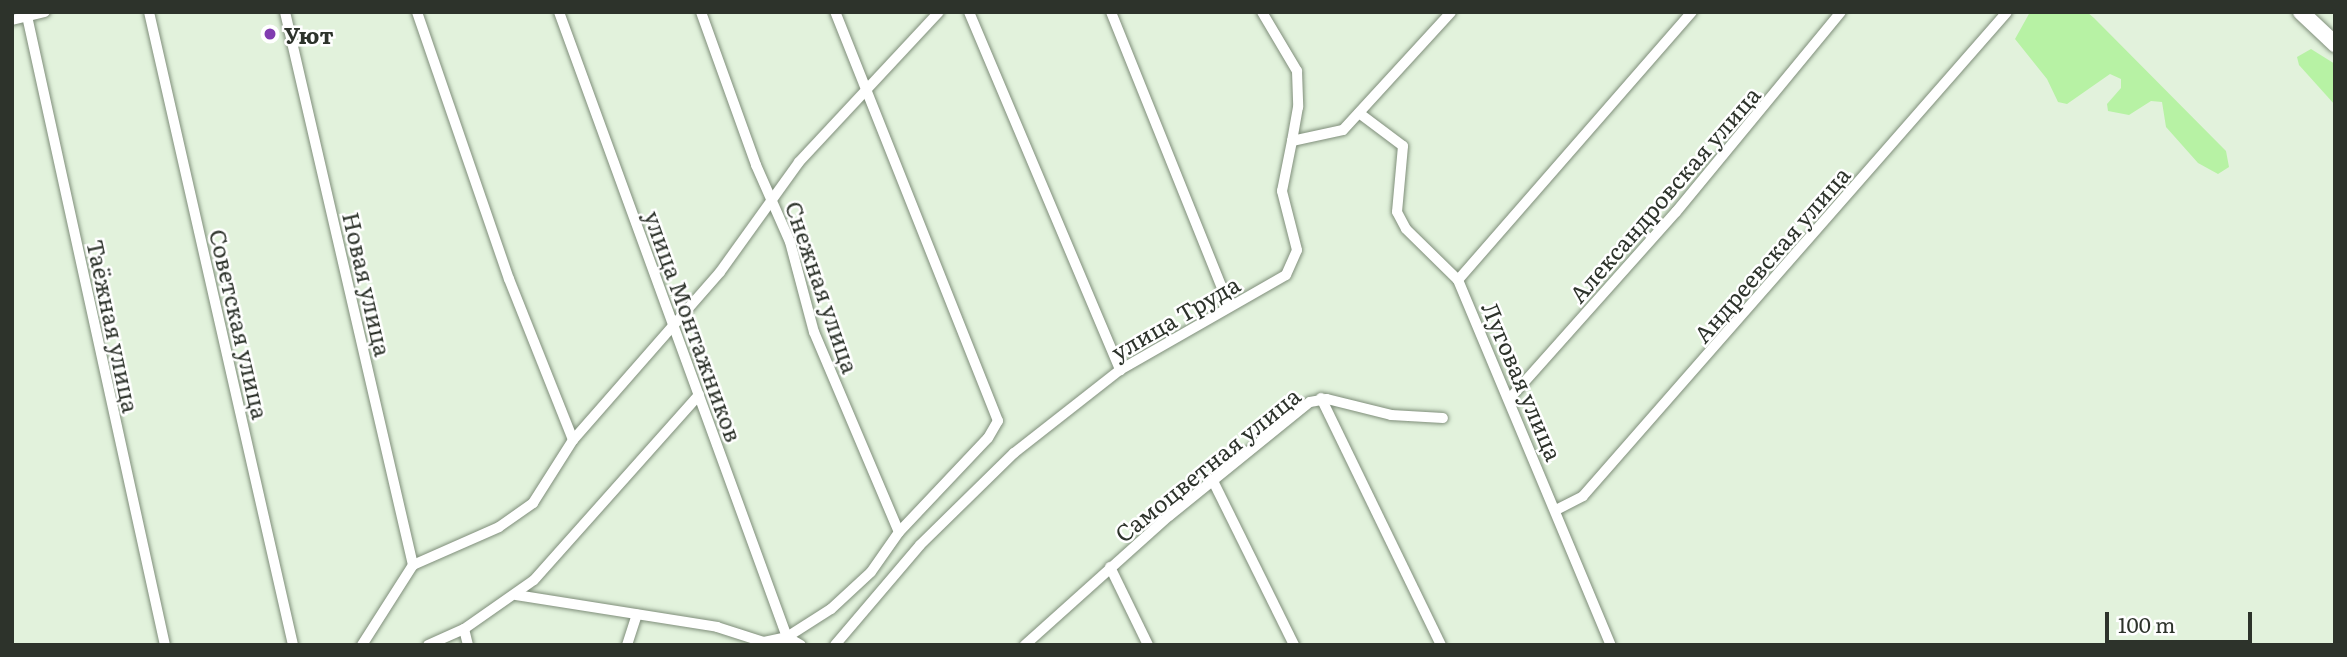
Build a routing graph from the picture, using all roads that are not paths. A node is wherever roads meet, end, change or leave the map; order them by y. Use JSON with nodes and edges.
{"nodes":[{"id":1,"x":45,"y":12,"type":"edge"},
{"id":2,"x":149,"y":12,"type":"edge"},
{"id":3,"x":285,"y":12,"type":"edge"},
{"id":4,"x":417,"y":12,"type":"edge"},
{"id":5,"x":559,"y":12,"type":"edge"},
{"id":6,"x":701,"y":12,"type":"edge"},
{"id":7,"x":835,"y":12,"type":"edge"},
{"id":8,"x":939,"y":12,"type":"edge"},
{"id":9,"x":970,"y":12,"type":"edge"},
{"id":10,"x":1111,"y":12,"type":"edge"},
{"id":11,"x":1262,"y":12,"type":"edge"},
{"id":12,"x":1451,"y":12,"type":"edge"},
{"id":13,"x":1692,"y":12,"type":"edge"},
{"id":14,"x":1841,"y":12,"type":"edge"},
{"id":15,"x":2007,"y":12,"type":"edge"},
{"id":16,"x":2301,"y":12,"type":"edge"},
{"id":17,"x":27,"y":16,"type":"junction"},
{"id":18,"x":12,"y":19,"type":"edge"},
{"id":19,"x":2335,"y":44,"type":"edge"},
{"id":20,"x":867,"y":89,"type":"junction"},
{"id":21,"x":1359,"y":113,"type":"junction"},
{"id":22,"x":1292,"y":141,"type":"junction"},
{"id":23,"x":773,"y":203,"type":"junction"},
{"id":24,"x":1458,"y":279,"type":"junction"},
{"id":25,"x":1229,"y":305,"type":"junction"},
{"id":26,"x":673,"y":322,"type":"junction"},
{"id":27,"x":1120,"y":370,"type":"junction"},
{"id":28,"x":699,"y":395,"type":"junction"},
{"id":29,"x":1511,"y":397,"type":"junction"},
{"id":30,"x":1321,"y":398,"type":"junction"},
{"id":31,"x":1443,"y":418,"type":"dead end"},
{"id":32,"x":573,"y":440,"type":"junction"},
{"id":33,"x":1213,"y":481,"type":"junction"},
{"id":34,"x":1556,"y":510,"type":"junction"},
{"id":35,"x":899,"y":532,"type":"junction"},
{"id":36,"x":413,"y":565,"type":"junction"},
{"id":37,"x":1110,"y":567,"type":"junction"},
{"id":38,"x":516,"y":594,"type":"junction"},
{"id":39,"x":637,"y":615,"type":"junction"},
{"id":40,"x":464,"y":629,"type":"junction"},
{"id":41,"x":785,"y":641,"type":"edge"},
{"id":42,"x":165,"y":645,"type":"edge"},
{"id":43,"x":293,"y":645,"type":"edge"},
{"id":44,"x":362,"y":645,"type":"edge"},
{"id":45,"x":428,"y":645,"type":"edge"},
{"id":46,"x":468,"y":645,"type":"edge"},
{"id":47,"x":627,"y":645,"type":"edge"},
{"id":48,"x":801,"y":645,"type":"edge"},
{"id":49,"x":835,"y":645,"type":"edge"},
{"id":50,"x":1025,"y":645,"type":"edge"},
{"id":51,"x":1148,"y":645,"type":"edge"},
{"id":52,"x":1294,"y":645,"type":"edge"},
{"id":53,"x":1441,"y":645,"type":"edge"},
{"id":54,"x":1611,"y":645,"type":"edge"}],
"edges":[{"from":1,"to":17,"type":"street"},
{"from":2,"to":43,"type":"street","name":"Советская улица"},
{"from":3,"to":36,"type":"street","name":"Новая улица"},
{"from":4,"to":32,"type":"street"},
{"from":5,"to":26,"type":"street","name":"улица Монтажников"},
{"from":6,"to":23,"type":"street","name":"Снежная улица"},
{"from":7,"to":20,"type":"street"},
{"from":8,"to":20,"type":"street"},
{"from":9,"to":27,"type":"street"},
{"from":10,"to":25,"type":"street"},
{"from":11,"to":22,"type":"street"},
{"from":12,"to":21,"type":"street"},
{"from":13,"to":24,"type":"street"},
{"from":14,"to":29,"type":"street","name":"Александровская улица"},
{"from":15,"to":34,"type":"street","name":"Андреевская улица"},
{"from":16,"to":19,"type":"highway"},
{"from":17,"to":18,"type":"street"},
{"from":17,"to":42,"type":"street","name":"Таёжная улица"},
{"from":20,"to":23,"type":"street"},
{"from":20,"to":35,"type":"street"},
{"from":21,"to":22,"type":"street"},
{"from":21,"to":24,"type":"street","name":"Луговая улица"},
{"from":22,"to":25,"type":"street","name":"улица Труда"},
{"from":23,"to":26,"type":"street"},
{"from":23,"to":35,"type":"street","name":"Снежная улица"},
{"from":24,"to":29,"type":"street","name":"Луговая улица"},
{"from":25,"to":27,"type":"street","name":"улица Труда"},
{"from":26,"to":28,"type":"street","name":"улица Монтажников"},
{"from":26,"to":32,"type":"street"},
{"from":27,"to":49,"type":"street","name":"улица Труда"},
{"from":28,"to":38,"type":"street"},
{"from":28,"to":41,"type":"street","name":"улица Монтажников"},
{"from":29,"to":34,"type":"street","name":"Луговая улица"},
{"from":30,"to":31,"type":"street","name":"Самоцветная улица"},
{"from":30,"to":33,"type":"street","name":"Самоцветная улица"},
{"from":30,"to":53,"type":"street"},
{"from":32,"to":36,"type":"street"},
{"from":33,"to":37,"type":"street","name":"Самоцветная улица"},
{"from":33,"to":52,"type":"street"},
{"from":34,"to":54,"type":"street","name":"Луговая улица"},
{"from":35,"to":41,"type":"street"},
{"from":36,"to":44,"type":"street"},
{"from":37,"to":50,"type":"street","name":"Самоцветная улица"},
{"from":37,"to":51,"type":"street"},
{"from":38,"to":39,"type":"street"},
{"from":38,"to":40,"type":"street"},
{"from":39,"to":41,"type":"street"},
{"from":39,"to":47,"type":"street"},
{"from":40,"to":45,"type":"street"},
{"from":40,"to":46,"type":"street"},
{"from":41,"to":48,"type":"street"}]}
